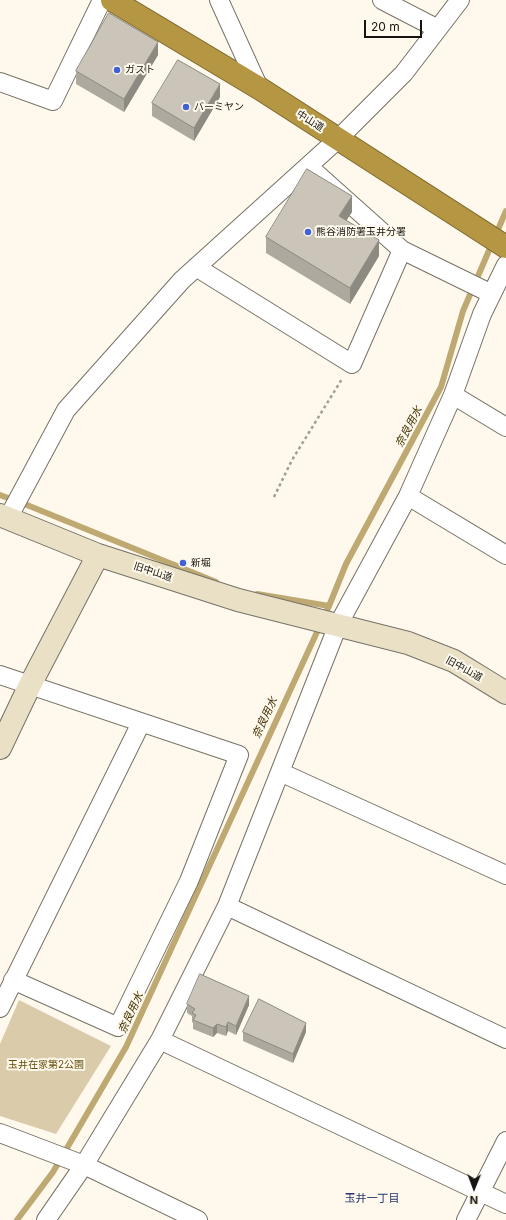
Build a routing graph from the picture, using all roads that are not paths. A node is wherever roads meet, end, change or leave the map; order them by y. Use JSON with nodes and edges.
{"nodes":[{"id":1,"x":102,"y":0,"type":"edge"},
{"id":2,"x":112,"y":0,"type":"edge"},
{"id":3,"x":219,"y":0,"type":"edge"},
{"id":4,"x":382,"y":0,"type":"edge"},
{"id":5,"x":460,"y":0,"type":"edge"},
{"id":6,"x":438,"y":29,"type":"junction"},
{"id":7,"x":0,"y":82,"type":"edge"},
{"id":8,"x":259,"y":88,"type":"junction"},
{"id":9,"x":338,"y":139,"type":"junction"},
{"id":10,"x":308,"y":166,"type":"junction"},
{"id":11,"x":402,"y":250,"type":"junction"},
{"id":12,"x":506,"y":252,"type":"edge"},
{"id":13,"x":196,"y":267,"type":"junction"},
{"id":14,"x":486,"y":291,"type":"junction"},
{"id":15,"x":453,"y":395,"type":"junction"},
{"id":16,"x":506,"y":428,"type":"edge"},
{"id":17,"x":408,"y":496,"type":"junction"},
{"id":18,"x":4,"y":517,"type":"edge"},
{"id":19,"x":98,"y":555,"type":"junction"},
{"id":20,"x":506,"y":556,"type":"edge"},
{"id":21,"x":325,"y":622,"type":"junction"},
{"id":22,"x":0,"y":675,"type":"edge"},
{"id":23,"x":30,"y":685,"type":"junction"},
{"id":24,"x":506,"y":693,"type":"edge"},
{"id":25,"x":141,"y":722,"type":"junction"},
{"id":26,"x":0,"y":748,"type":"edge"},
{"id":27,"x":280,"y":772,"type":"junction"},
{"id":28,"x":506,"y":875,"type":"edge"},
{"id":29,"x":227,"y":906,"type":"junction"},
{"id":30,"x":13,"y":980,"type":"junction"},
{"id":31,"x":0,"y":1008,"type":"edge"},
{"id":32,"x":506,"y":1039,"type":"edge"},
{"id":33,"x":160,"y":1040,"type":"junction"},
{"id":34,"x":0,"y":1133,"type":"edge"},
{"id":35,"x":506,"y":1141,"type":"edge"},
{"id":36,"x":84,"y":1165,"type":"junction"},
{"id":37,"x":480,"y":1192,"type":"junction"},
{"id":38,"x":506,"y":1204,"type":"edge"},
{"id":39,"x":46,"y":1220,"type":"edge"},
{"id":40,"x":198,"y":1220,"type":"edge"},
{"id":41,"x":466,"y":1220,"type":"edge"}],
"edges":[{"from":1,"to":7,"type":"street"},
{"from":2,"to":8,"type":"highway","name":"中山道"},
{"from":3,"to":8,"type":"street"},
{"from":4,"to":6,"type":"street"},
{"from":5,"to":6,"type":"street"},
{"from":6,"to":9,"type":"street"},
{"from":8,"to":9,"type":"highway","name":"中山道"},
{"from":9,"to":10,"type":"street"},
{"from":9,"to":12,"type":"highway","name":"中山道"},
{"from":10,"to":11,"type":"street"},
{"from":10,"to":13,"type":"street"},
{"from":11,"to":13,"type":"street"},
{"from":11,"to":14,"type":"street"},
{"from":12,"to":14,"type":"street"},
{"from":13,"to":18,"type":"street"},
{"from":14,"to":15,"type":"street"},
{"from":15,"to":16,"type":"street"},
{"from":15,"to":17,"type":"street"},
{"from":17,"to":20,"type":"street"},
{"from":17,"to":21,"type":"street"},
{"from":18,"to":19,"type":"main road","name":"旧中山道"},
{"from":19,"to":21,"type":"main road","name":"旧中山道"},
{"from":19,"to":23,"type":"main road"},
{"from":21,"to":24,"type":"main road","name":"旧中山道"},
{"from":21,"to":27,"type":"street"},
{"from":22,"to":23,"type":"street"},
{"from":23,"to":25,"type":"street"},
{"from":23,"to":26,"type":"main road"},
{"from":25,"to":30,"type":"street"},
{"from":25,"to":30,"type":"street"},
{"from":27,"to":28,"type":"street"},
{"from":27,"to":29,"type":"street"},
{"from":29,"to":32,"type":"street"},
{"from":29,"to":33,"type":"street"},
{"from":30,"to":31,"type":"street"},
{"from":33,"to":36,"type":"street"},
{"from":33,"to":37,"type":"street"},
{"from":34,"to":36,"type":"street"},
{"from":35,"to":37,"type":"street"},
{"from":36,"to":39,"type":"street"},
{"from":36,"to":40,"type":"street"},
{"from":37,"to":38,"type":"street"},
{"from":37,"to":41,"type":"street"}]}
